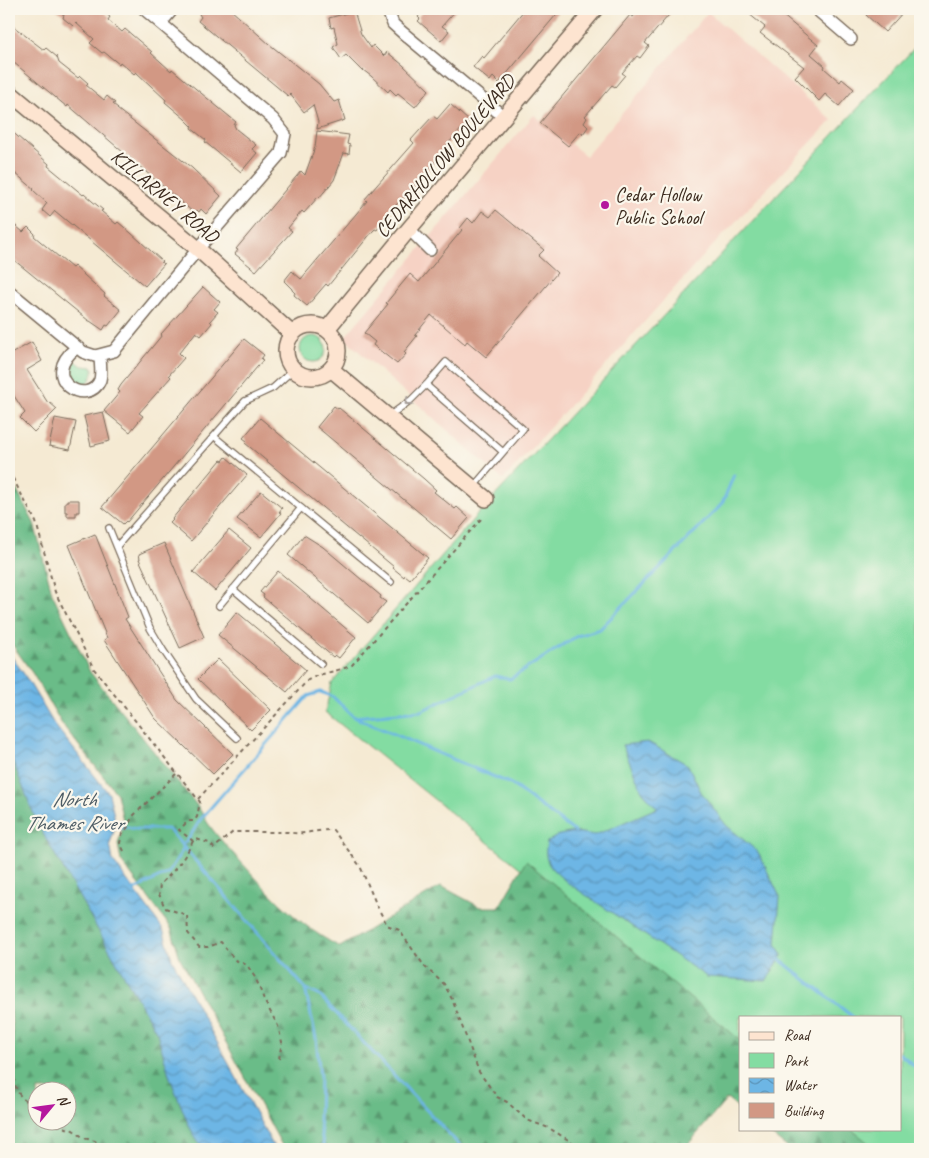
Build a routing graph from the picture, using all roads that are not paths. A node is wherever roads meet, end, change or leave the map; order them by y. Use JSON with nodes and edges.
{"nodes":[{"id":1,"x":144,"y":9,"type":"edge"},
{"id":2,"x":173,"y":9,"type":"edge"},
{"id":3,"x":389,"y":9,"type":"edge"},
{"id":4,"x":595,"y":9,"type":"edge"},
{"id":5,"x":816,"y":9,"type":"edge"},
{"id":6,"x":161,"y":23,"type":"junction"},
{"id":7,"x":850,"y":39,"type":"dead end"},
{"id":8,"x":9,"y":92,"type":"edge"},
{"id":9,"x":504,"y":116,"type":"junction"},
{"id":10,"x":409,"y":229,"type":"junction"},
{"id":11,"x":198,"y":250,"type":"junction"},
{"id":12,"x":430,"y":250,"type":"dead end"},
{"id":13,"x":9,"y":291,"type":"edge"},
{"id":14,"x":327,"y":329,"type":"junction"},
{"id":15,"x":292,"y":334,"type":"junction"},
{"id":16,"x":76,"y":348,"type":"junction"},
{"id":17,"x":100,"y":356,"type":"junction"},
{"id":18,"x":331,"y":369,"type":"junction"},
{"id":19,"x":294,"y":370,"type":"junction"},
{"id":20,"x":426,"y":385,"type":"junction"},
{"id":21,"x":388,"y":417,"type":"junction"},
{"id":22,"x":215,"y":437,"type":"junction"},
{"id":23,"x":503,"y":452,"type":"junction"},
{"id":24,"x":473,"y":488,"type":"junction"},
{"id":25,"x":486,"y":499,"type":"dead end"},
{"id":26,"x":302,"y":508,"type":"junction"},
{"id":27,"x":109,"y":528,"type":"dead end"},
{"id":28,"x":117,"y":546,"type":"junction"},
{"id":29,"x":390,"y":582,"type":"dead end"},
{"id":30,"x":234,"y":589,"type":"junction"},
{"id":31,"x":219,"y":606,"type":"dead end"},
{"id":32,"x":321,"y":664,"type":"dead end"},
{"id":33,"x":237,"y":738,"type":"dead end"}],
"edges":[{"from":1,"to":6,"type":"street"},
{"from":2,"to":6,"type":"street"},
{"from":3,"to":9,"type":"street"},
{"from":4,"to":9,"type":"street","name":"CEDARHOLLOW BOULEVARD"},
{"from":5,"to":7,"type":"street"},
{"from":6,"to":11,"type":"street"},
{"from":8,"to":11,"type":"street","name":"KILLARNEY ROAD"},
{"from":9,"to":10,"type":"street","name":"CEDARHOLLOW BOULEVARD"},
{"from":10,"to":12,"type":"street"},
{"from":10,"to":14,"type":"street","name":"CEDARHOLLOW BOULEVARD"},
{"from":11,"to":15,"type":"street","name":"KILLARNEY ROAD"},
{"from":11,"to":17,"type":"street"},
{"from":13,"to":16,"type":"street"},
{"from":14,"to":15,"type":"street"},
{"from":14,"to":18,"type":"street"},
{"from":15,"to":19,"type":"street"},
{"from":16,"to":17,"type":"street"},
{"from":16,"to":17,"type":"street"},
{"from":18,"to":19,"type":"street"},
{"from":18,"to":21,"type":"street"},
{"from":19,"to":22,"type":"lane"},
{"from":20,"to":21,"type":"lane","one_way":true},
{"from":20,"to":23,"type":"lane"},
{"from":20,"to":23,"type":"lane"},
{"from":21,"to":24,"type":"street"},
{"from":22,"to":26,"type":"lane"},
{"from":22,"to":28,"type":"lane"},
{"from":23,"to":24,"type":"lane"},
{"from":24,"to":25,"type":"street"},
{"from":26,"to":29,"type":"lane"},
{"from":26,"to":30,"type":"lane"},
{"from":27,"to":28,"type":"lane"},
{"from":28,"to":33,"type":"lane"},
{"from":30,"to":31,"type":"lane"},
{"from":30,"to":32,"type":"lane"}]}
